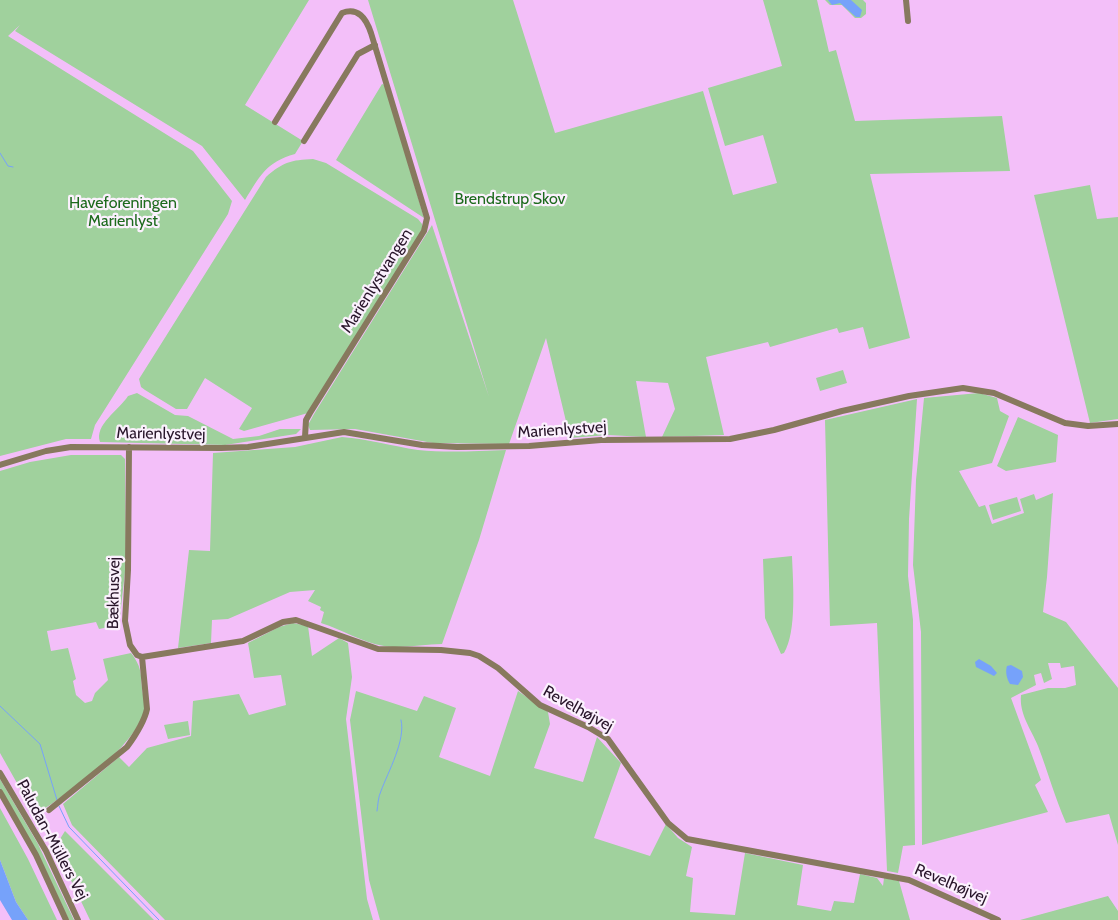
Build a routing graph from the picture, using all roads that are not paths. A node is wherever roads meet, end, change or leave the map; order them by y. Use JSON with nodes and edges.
{"nodes":[{"id":1,"x":906,"y":0,"type":"edge"},
{"id":2,"x":908,"y":21,"type":"dead end"},
{"id":3,"x":375,"y":45,"type":"junction"},
{"id":4,"x":275,"y":122,"type":"dead end"},
{"id":5,"x":304,"y":141,"type":"dead end"},
{"id":6,"x":1118,"y":424,"type":"edge"},
{"id":7,"x":305,"y":437,"type":"junction"},
{"id":8,"x":129,"y":447,"type":"junction"},
{"id":9,"x":0,"y":465,"type":"edge"},
{"id":10,"x":142,"y":657,"type":"junction"},
{"id":11,"x":0,"y":773,"type":"edge"},
{"id":12,"x":0,"y":792,"type":"edge"},
{"id":13,"x":49,"y":810,"type":"dead end"},
{"id":14,"x":66,"y":920,"type":"edge"},
{"id":15,"x":78,"y":920,"type":"edge"},
{"id":16,"x":998,"y":920,"type":"edge"}],
"edges":[{"from":1,"to":2,"type":"street"},
{"from":3,"to":4,"type":"street","name":"Marienlystvangen"},
{"from":3,"to":5,"type":"street"},
{"from":3,"to":7,"type":"street","name":"Marienlystvangen"},
{"from":6,"to":7,"type":"street","name":"Marienlystvej"},
{"from":7,"to":8,"type":"street","name":"Marienlystvej"},
{"from":8,"to":9,"type":"street","name":"Marienlystvej"},
{"from":8,"to":10,"type":"street","name":"Bækhusvej"},
{"from":10,"to":13,"type":"street","name":"Bækhusvej"},
{"from":10,"to":16,"type":"street","name":"Revelhøjvej"},
{"from":11,"to":15,"type":"street","name":"Paludan-Müllers Vej"},
{"from":12,"to":14,"type":"street","name":"Paludan-Müllers Vej"}]}
